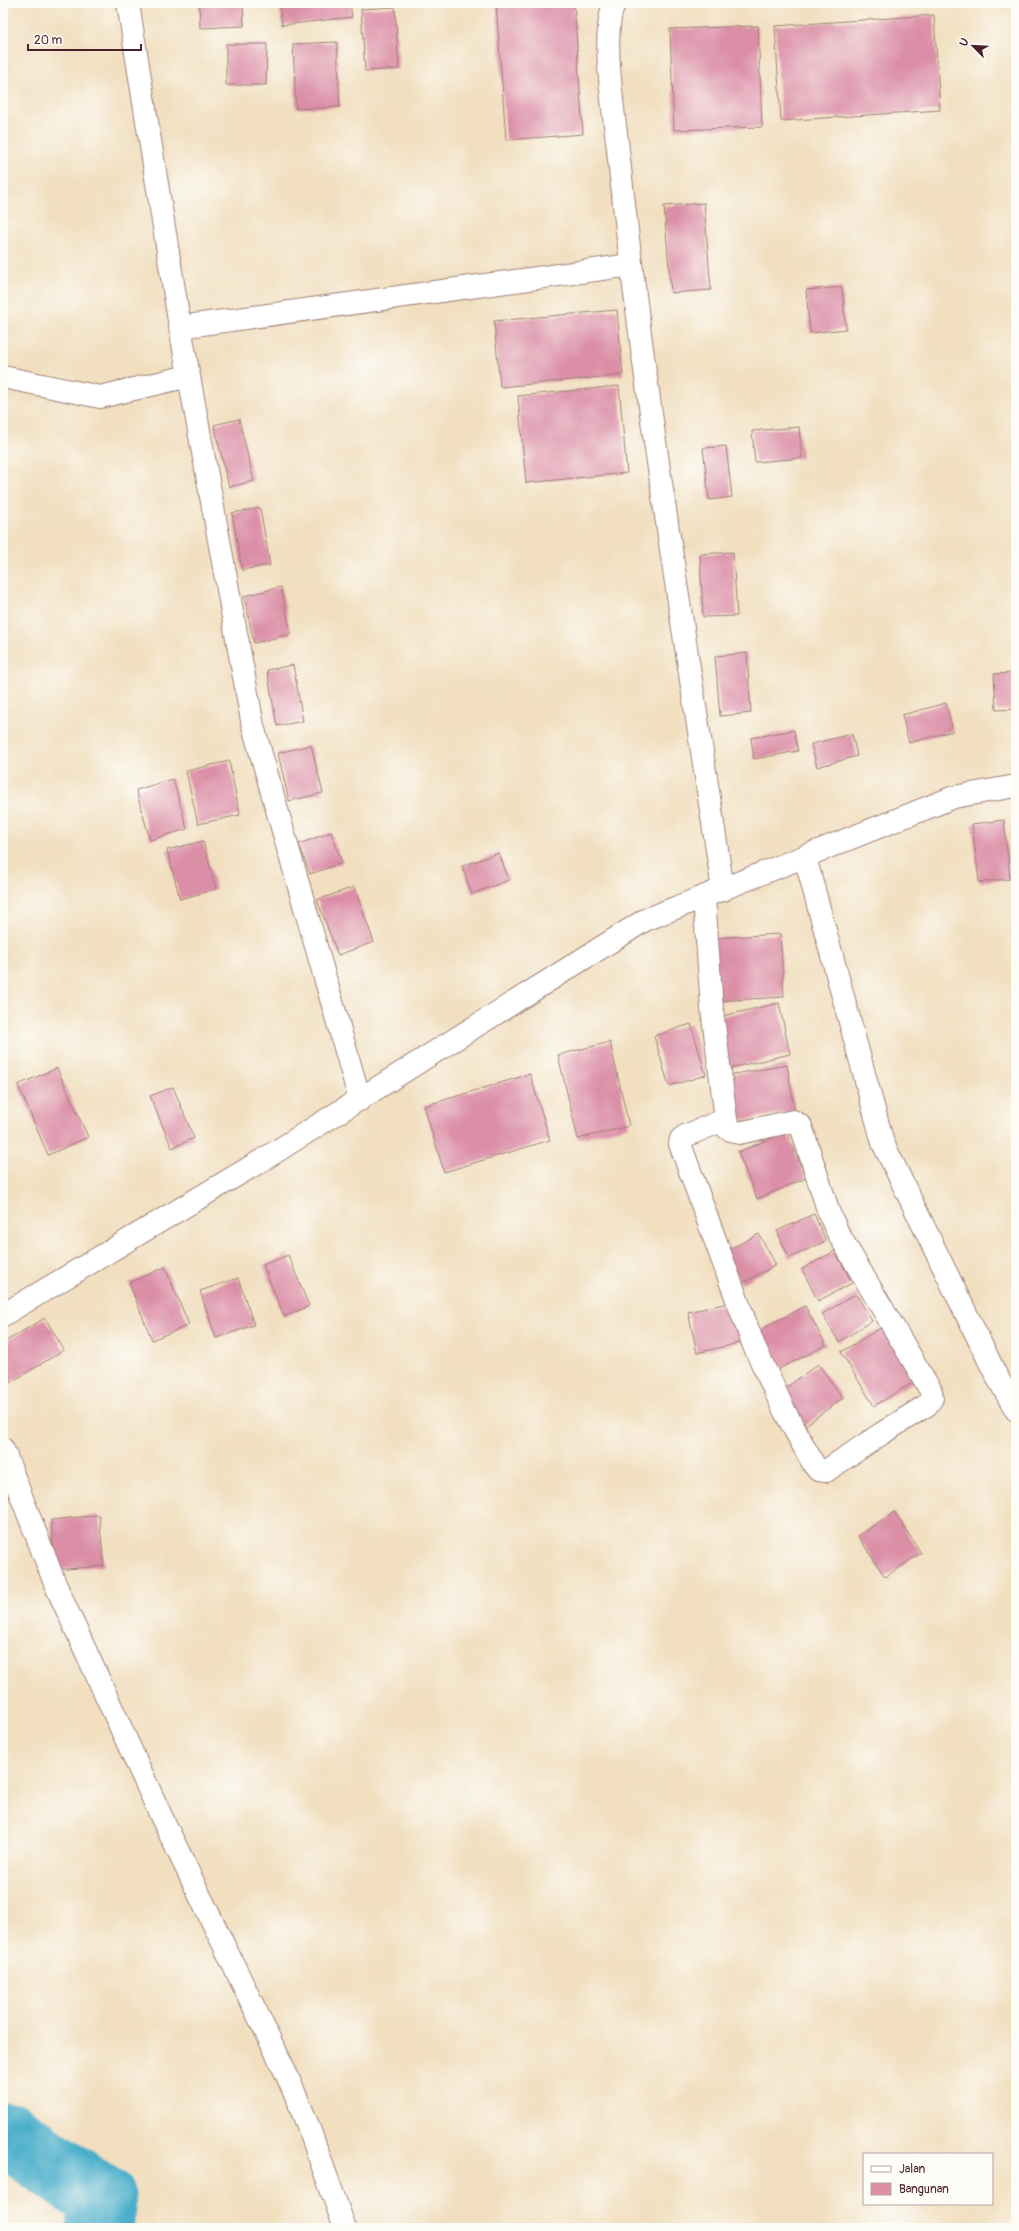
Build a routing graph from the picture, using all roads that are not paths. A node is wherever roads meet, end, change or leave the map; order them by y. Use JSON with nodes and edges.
{"nodes":[{"id":1,"x":128,"y":3,"type":"edge"},
{"id":2,"x":616,"y":3,"type":"edge"},
{"id":3,"x":630,"y":265,"type":"junction"},
{"id":4,"x":180,"y":327,"type":"junction"},
{"id":5,"x":189,"y":376,"type":"junction"},
{"id":6,"x":3,"y":377,"type":"edge"},
{"id":7,"x":1016,"y":786,"type":"edge"},
{"id":8,"x":806,"y":857,"type":"junction"},
{"id":9,"x":714,"y":893,"type":"junction"},
{"id":10,"x":360,"y":1100,"type":"junction"},
{"id":11,"x":726,"y":1119,"type":"junction"},
{"id":12,"x":3,"y":1315,"type":"edge"},
{"id":13,"x":1016,"y":1410,"type":"edge"},
{"id":14,"x":3,"y":1449,"type":"edge"},
{"id":15,"x":345,"y":2228,"type":"edge"}],
"edges":[{"from":1,"to":4,"type":"street"},
{"from":2,"to":3,"type":"street"},
{"from":3,"to":4,"type":"street"},
{"from":3,"to":9,"type":"street"},
{"from":4,"to":5,"type":"street"},
{"from":5,"to":6,"type":"street"},
{"from":5,"to":10,"type":"street"},
{"from":7,"to":8,"type":"street"},
{"from":8,"to":9,"type":"street"},
{"from":8,"to":13,"type":"street"},
{"from":9,"to":10,"type":"street"},
{"from":9,"to":11,"type":"street"},
{"from":10,"to":12,"type":"street"},
{"from":11,"to":11,"type":"street"},
{"from":14,"to":15,"type":"street"}]}
